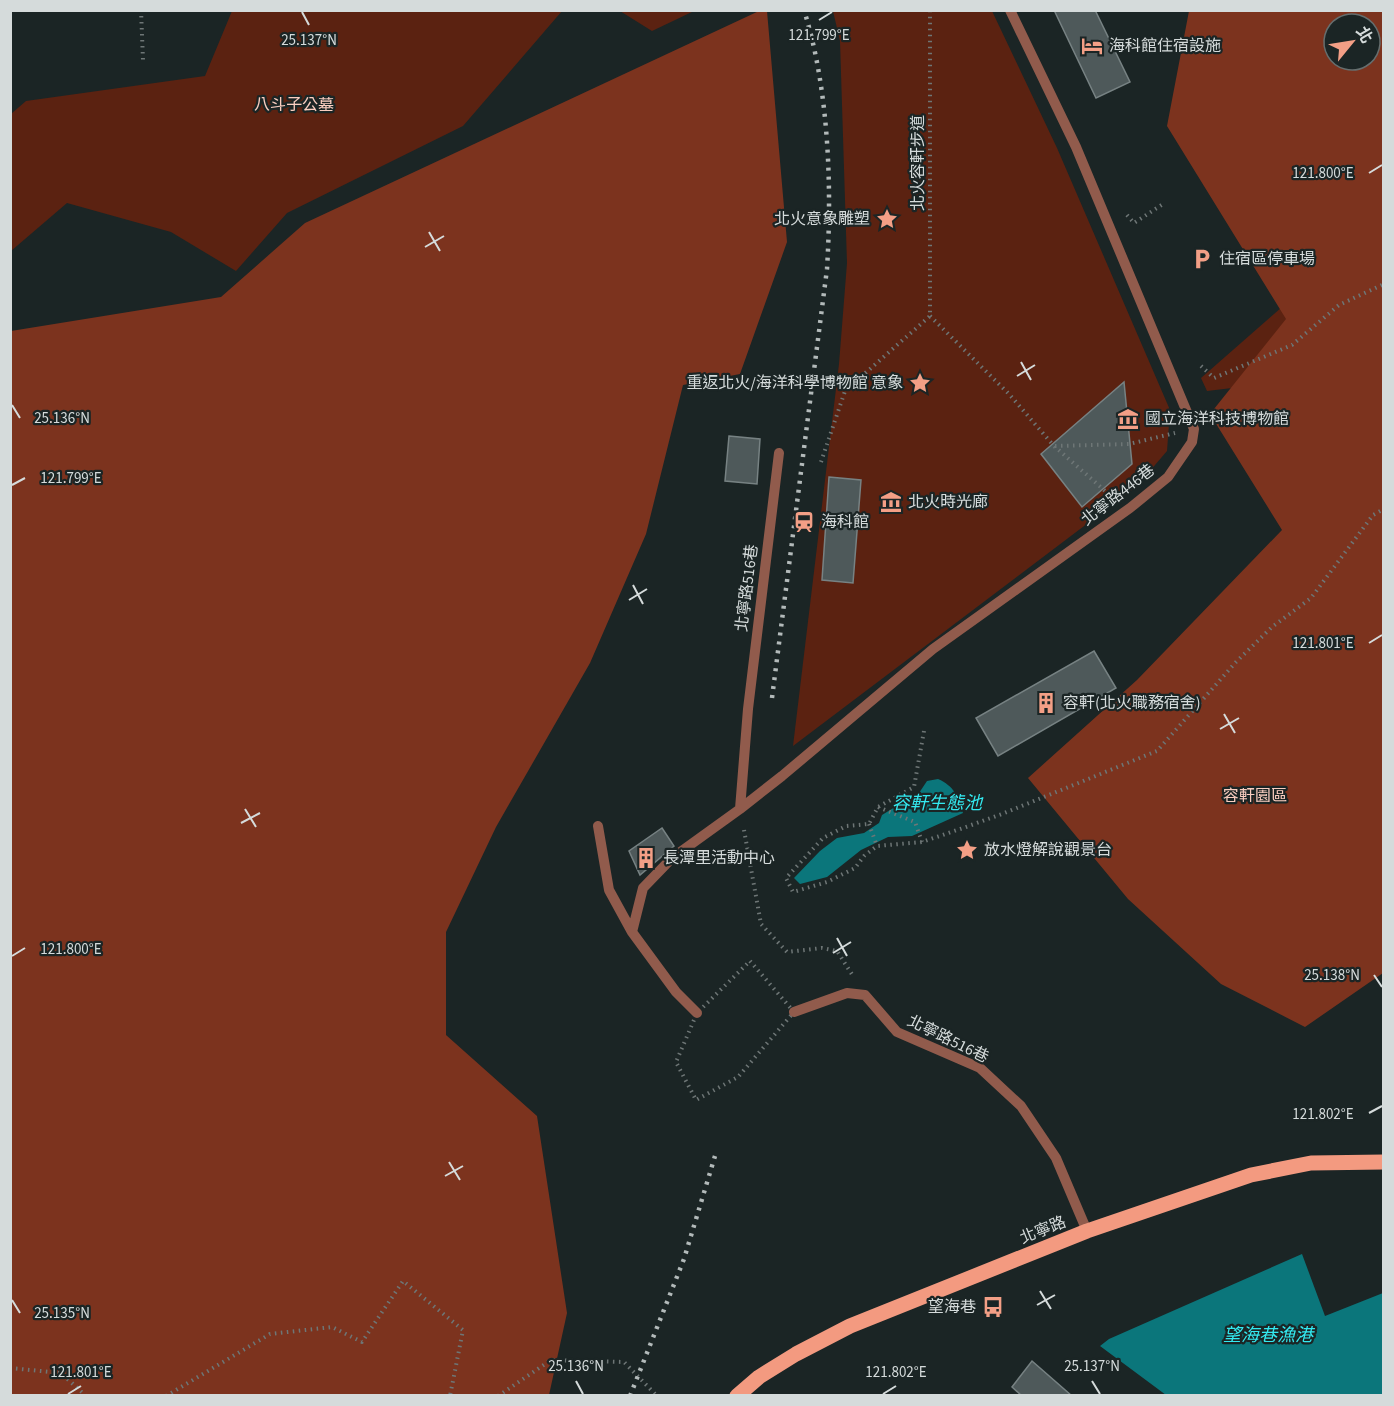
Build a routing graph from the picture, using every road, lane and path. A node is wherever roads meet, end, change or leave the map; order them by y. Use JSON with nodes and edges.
{"nodes":[{"id":1,"x":141,"y":10,"type":"edge"},
{"id":2,"x":930,"y":10,"type":"edge"},
{"id":3,"x":1010,"y":10,"type":"edge"},
{"id":4,"x":143,"y":60,"type":"dead end"},
{"id":5,"x":1163,"y":204,"type":"dead end"},
{"id":6,"x":1126,"y":215,"type":"dead end"},
{"id":7,"x":1383,"y":284,"type":"edge"},
{"id":8,"x":930,"y":316,"type":"junction"},
{"id":9,"x":1201,"y":366,"type":"dead end"},
{"id":10,"x":1194,"y":429,"type":"junction"},
{"id":11,"x":1054,"y":446,"type":"junction"},
{"id":12,"x":779,"y":453,"type":"dead end"},
{"id":13,"x":821,"y":462,"type":"dead end"},
{"id":14,"x":1383,"y":509,"type":"edge"},
{"id":15,"x":1126,"y":510,"type":"junction"},
{"id":16,"x":924,"y":731,"type":"dead end"},
{"id":17,"x":878,"y":807,"type":"junction"},
{"id":18,"x":740,"y":809,"type":"junction"},
{"id":19,"x":869,"y":824,"type":"junction"},
{"id":20,"x":598,"y":826,"type":"dead end"},
{"id":21,"x":922,"y":842,"type":"junction"},
{"id":22,"x":877,"y":846,"type":"junction"},
{"id":23,"x":632,"y":932,"type":"junction"},
{"id":24,"x":859,"y":994,"type":"junction"},
{"id":25,"x":794,"y":1012,"type":"junction"},
{"id":26,"x":697,"y":1013,"type":"junction"},
{"id":27,"x":1383,"y":1162,"type":"edge"},
{"id":28,"x":1087,"y":1231,"type":"junction"},
{"id":29,"x":10,"y":1368,"type":"edge"},
{"id":30,"x":86,"y":1395,"type":"edge"},
{"id":31,"x":166,"y":1395,"type":"edge"},
{"id":32,"x":450,"y":1395,"type":"edge"},
{"id":33,"x":498,"y":1395,"type":"edge"},
{"id":34,"x":657,"y":1395,"type":"edge"},
{"id":35,"x":737,"y":1395,"type":"edge"}],
"edges":[{"from":1,"to":4,"type":"path"},
{"from":2,"to":8,"type":"path","name":"北火容軒步道"},
{"from":3,"to":10,"type":"lane"},
{"from":5,"to":6,"type":"path"},
{"from":7,"to":9,"type":"path"},
{"from":8,"to":11,"type":"path"},
{"from":8,"to":13,"type":"path"},
{"from":10,"to":11,"type":"path"},
{"from":10,"to":15,"type":"lane","name":"北寧路446巷"},
{"from":11,"to":15,"type":"path"},
{"from":12,"to":18,"type":"lane","name":"北寧路516巷"},
{"from":14,"to":21,"type":"path"},
{"from":15,"to":18,"type":"lane","name":"北寧路446巷"},
{"from":16,"to":17,"type":"path"},
{"from":17,"to":19,"type":"path"},
{"from":17,"to":21,"type":"path"},
{"from":18,"to":23,"type":"lane"},
{"from":18,"to":24,"type":"path"},
{"from":19,"to":22,"type":"path"},
{"from":19,"to":22,"type":"path"},
{"from":20,"to":23,"type":"lane"},
{"from":21,"to":22,"type":"path"},
{"from":23,"to":26,"type":"lane"},
{"from":24,"to":25,"type":"lane"},
{"from":24,"to":28,"type":"lane","name":"北寧路516巷"},
{"from":25,"to":26,"type":"path"},
{"from":25,"to":26,"type":"path"},
{"from":27,"to":28,"type":"main road","name":"北寧路"},
{"from":28,"to":35,"type":"main road","name":"北寧路"},
{"from":29,"to":30,"type":"path"},
{"from":31,"to":32,"type":"path"},
{"from":33,"to":34,"type":"path"}]}
